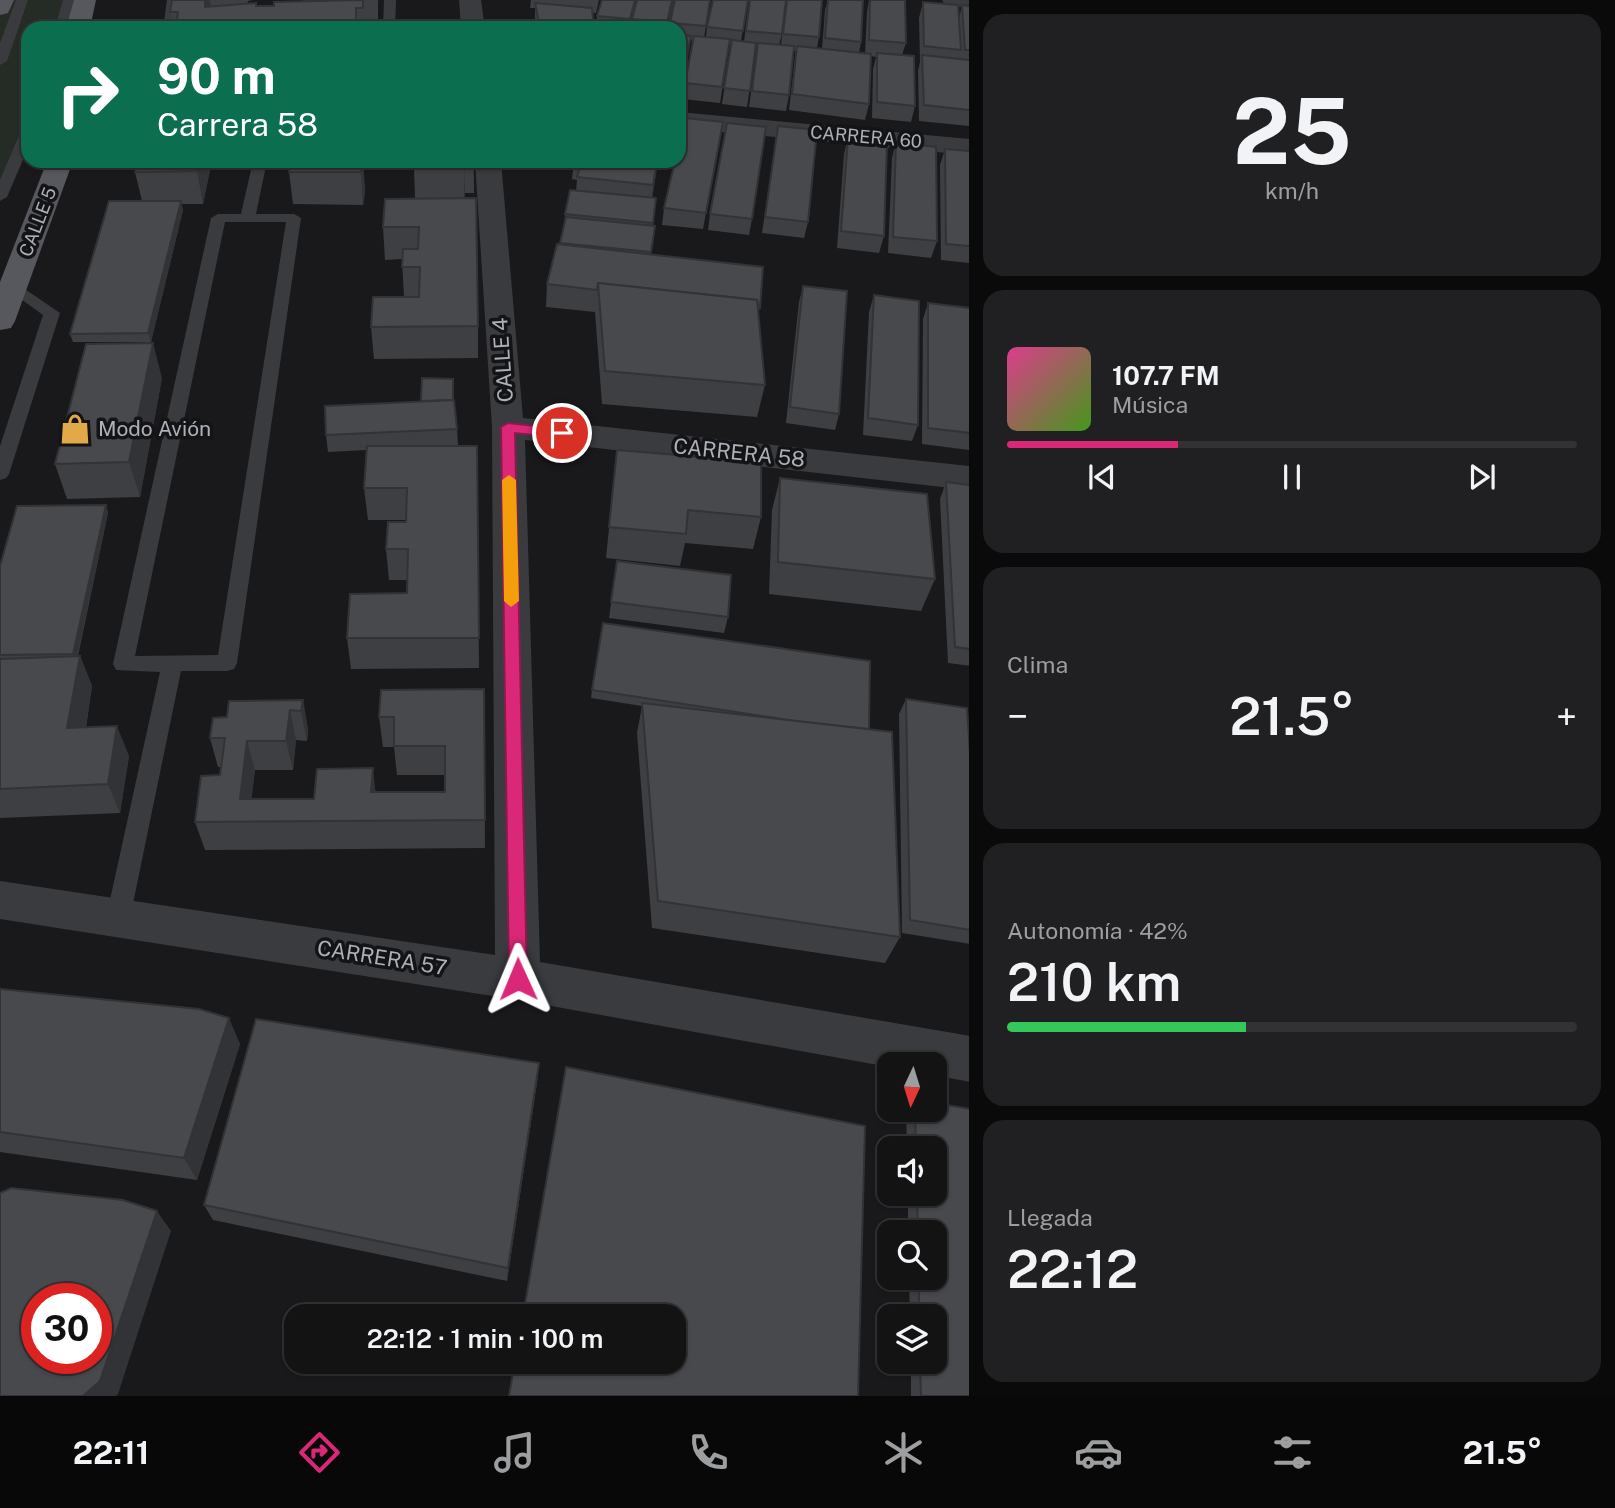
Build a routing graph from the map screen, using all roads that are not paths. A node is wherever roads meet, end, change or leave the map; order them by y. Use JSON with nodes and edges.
{"nodes":[{"id":1,"x":3,"y":0,"type":"edge"},
{"id":2,"x":22,"y":0,"type":"edge"},
{"id":3,"x":69,"y":0,"type":"edge"},
{"id":4,"x":85,"y":0,"type":"edge"},
{"id":5,"x":173,"y":0,"type":"edge"},
{"id":6,"x":390,"y":0,"type":"edge"},
{"id":7,"x":470,"y":0,"type":"edge"},
{"id":8,"x":953,"y":0,"type":"edge"},
{"id":9,"x":969,"y":1,"type":"edge"},
{"id":10,"x":0,"y":8,"type":"edge"},
{"id":11,"x":63,"y":21,"type":"edge"},
{"id":12,"x":80,"y":21,"type":"edge"},
{"id":13,"x":170,"y":21,"type":"edge"},
{"id":14,"x":389,"y":21,"type":"edge"},
{"id":15,"x":472,"y":21,"type":"edge"},
{"id":16,"x":0,"y":61,"type":"edge"},
{"id":17,"x":686,"y":121,"type":"edge"},
{"id":18,"x":969,"y":147,"type":"edge"},
{"id":19,"x":21,"y":148,"type":"edge"},
{"id":20,"x":32,"y":168,"type":"edge"},
{"id":21,"x":57,"y":168,"type":"edge"},
{"id":22,"x":259,"y":168,"type":"edge"},
{"id":23,"x":489,"y":168,"type":"edge"},
{"id":24,"x":0,"y":197,"type":"edge"},
{"id":25,"x":248,"y":218,"type":"junction"},
{"id":26,"x":10,"y":222,"type":"dead end"},
{"id":27,"x":13,"y":286,"type":"junction"},
{"id":28,"x":0,"y":321,"type":"edge"},
{"id":29,"x":508,"y":427,"type":"junction"},
{"id":30,"x":0,"y":474,"type":"edge"},
{"id":31,"x":969,"y":478,"type":"edge"},
{"id":32,"x":172,"y":663,"type":"junction"},
{"id":33,"x":0,"y":900,"type":"edge"},
{"id":34,"x":118,"y":918,"type":"junction"},
{"id":35,"x":518,"y":979,"type":"junction"},
{"id":36,"x":969,"y":1059,"type":"edge"}],
"edges":[{"from":1,"to":10,"type":"main road"},
{"from":2,"to":16,"type":"lane"},
{"from":3,"to":11,"type":"lane"},
{"from":4,"to":12,"type":"main road"},
{"from":5,"to":13,"type":"lane"},
{"from":6,"to":14,"type":"lane"},
{"from":7,"to":15,"type":"street"},
{"from":8,"to":9,"type":"street"},
{"from":17,"to":18,"type":"street","name":"CARRERA 60"},
{"from":19,"to":24,"type":"lane"},
{"from":20,"to":26,"type":"main road","name":"CALLE 5"},
{"from":21,"to":27,"type":"main road","name":"CALLE 5"},
{"from":22,"to":25,"type":"lane"},
{"from":23,"to":29,"type":"street","name":"CALLE 4"},
{"from":25,"to":32,"type":"lane"},
{"from":25,"to":32,"type":"lane"},
{"from":27,"to":28,"type":"main road","name":"CALLE 5"},
{"from":27,"to":30,"type":"lane"},
{"from":29,"to":31,"type":"street","name":"CARRERA 58"},
{"from":29,"to":35,"type":"street","name":"CALLE 4"},
{"from":32,"to":34,"type":"lane"},
{"from":33,"to":34,"type":"street","name":"CARRERA 57"},
{"from":34,"to":35,"type":"street","name":"CARRERA 57"},
{"from":35,"to":36,"type":"street","name":"CARRERA 57"}]}
